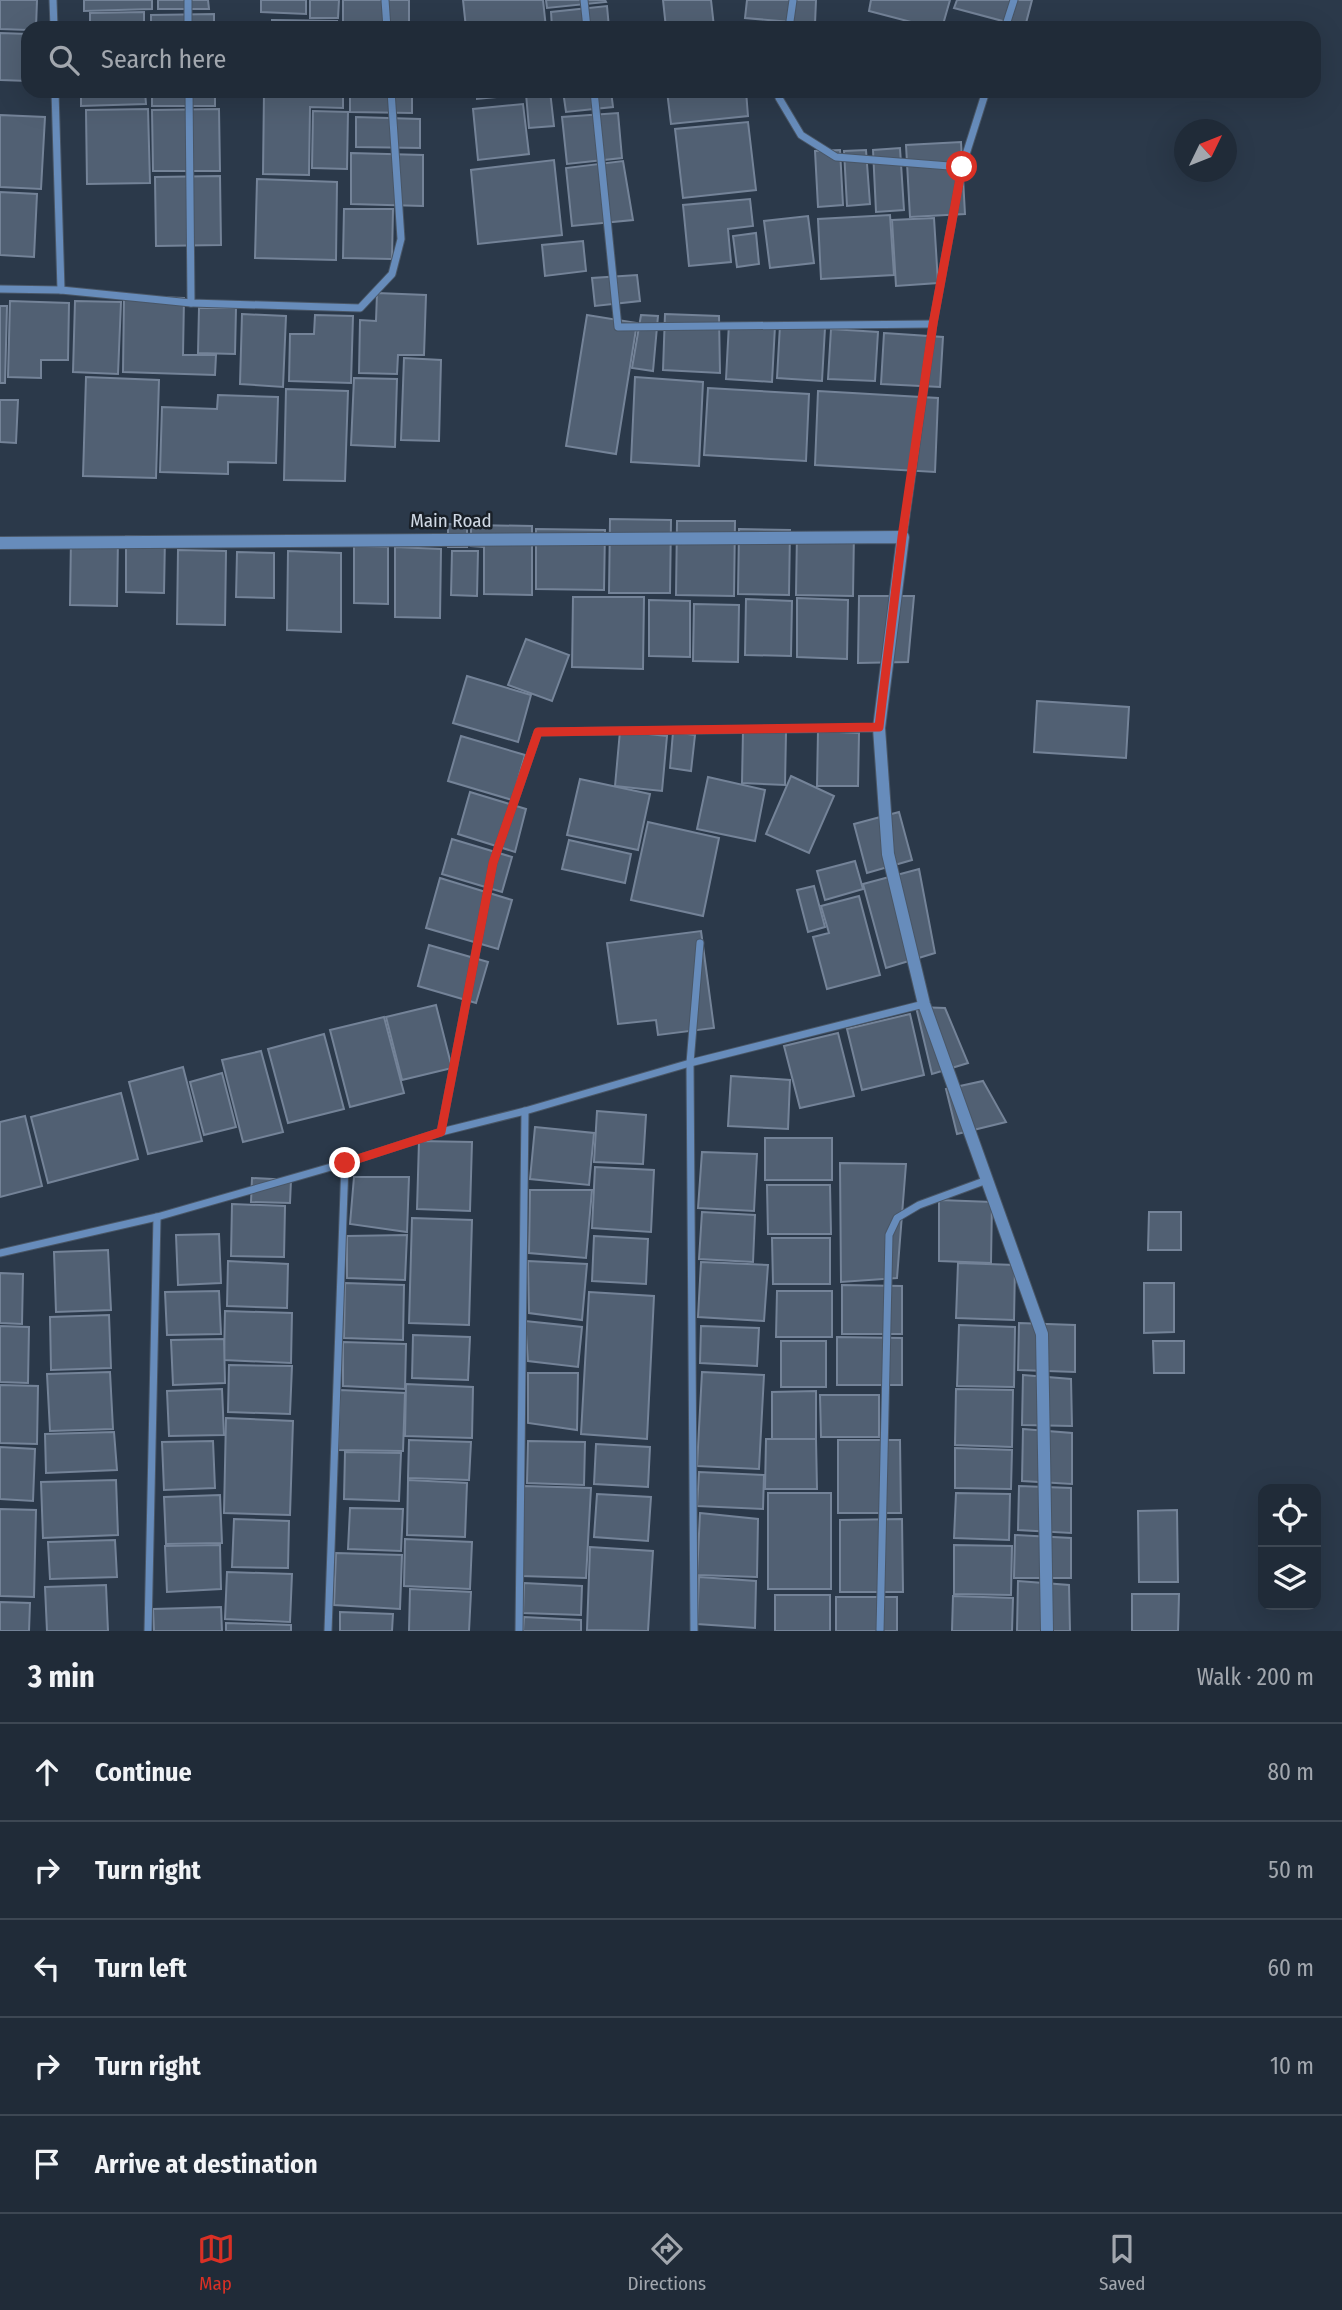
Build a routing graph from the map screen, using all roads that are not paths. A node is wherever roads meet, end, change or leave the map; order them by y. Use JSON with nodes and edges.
{"nodes":[{"id":1,"x":53,"y":0,"type":"edge"},
{"id":2,"x":188,"y":0,"type":"edge"},
{"id":3,"x":385,"y":0,"type":"edge"},
{"id":4,"x":584,"y":0,"type":"edge"},
{"id":5,"x":793,"y":0,"type":"edge"},
{"id":6,"x":1014,"y":0,"type":"edge"},
{"id":7,"x":54,"y":21,"type":"edge"},
{"id":8,"x":188,"y":21,"type":"edge"},
{"id":9,"x":386,"y":21,"type":"edge"},
{"id":10,"x":586,"y":21,"type":"edge"},
{"id":11,"x":790,"y":21,"type":"edge"},
{"id":12,"x":1007,"y":21,"type":"edge"},
{"id":13,"x":55,"y":98,"type":"edge"},
{"id":14,"x":189,"y":98,"type":"edge"},
{"id":15,"x":391,"y":98,"type":"edge"},
{"id":16,"x":595,"y":98,"type":"edge"},
{"id":17,"x":779,"y":98,"type":"edge"},
{"id":18,"x":984,"y":98,"type":"edge"},
{"id":19,"x":962,"y":167,"type":"junction"},
{"id":20,"x":0,"y":289,"type":"edge"},
{"id":21,"x":61,"y":290,"type":"junction"},
{"id":22,"x":191,"y":303,"type":"junction"},
{"id":23,"x":933,"y":324,"type":"junction"},
{"id":24,"x":902,"y":537,"type":"junction"},
{"id":25,"x":0,"y":543,"type":"edge"},
{"id":26,"x":879,"y":727,"type":"junction"},
{"id":27,"x":701,"y":943,"type":"dead end"},
{"id":28,"x":924,"y":1004,"type":"junction"},
{"id":29,"x":690,"y":1063,"type":"junction"},
{"id":30,"x":525,"y":1111,"type":"junction"},
{"id":31,"x":441,"y":1132,"type":"junction"},
{"id":32,"x":345,"y":1163,"type":"junction"},
{"id":33,"x":987,"y":1180,"type":"junction"},
{"id":34,"x":157,"y":1217,"type":"junction"},
{"id":35,"x":0,"y":1253,"type":"edge"},
{"id":36,"x":148,"y":1631,"type":"edge"},
{"id":37,"x":328,"y":1631,"type":"edge"},
{"id":38,"x":519,"y":1631,"type":"edge"},
{"id":39,"x":694,"y":1631,"type":"edge"},
{"id":40,"x":880,"y":1631,"type":"edge"},
{"id":41,"x":1047,"y":1631,"type":"edge"}],
"edges":[{"from":1,"to":7,"type":"street"},
{"from":2,"to":8,"type":"street"},
{"from":3,"to":9,"type":"street"},
{"from":4,"to":10,"type":"street"},
{"from":5,"to":11,"type":"street"},
{"from":6,"to":12,"type":"street"},
{"from":13,"to":21,"type":"street"},
{"from":14,"to":22,"type":"street"},
{"from":15,"to":22,"type":"street"},
{"from":16,"to":23,"type":"street"},
{"from":17,"to":19,"type":"street"},
{"from":18,"to":19,"type":"street"},
{"from":19,"to":23,"type":"street"},
{"from":20,"to":21,"type":"street"},
{"from":21,"to":22,"type":"street"},
{"from":23,"to":24,"type":"street"},
{"from":24,"to":25,"type":"street","name":"Main Road"},
{"from":24,"to":26,"type":"street"},
{"from":26,"to":28,"type":"street"},
{"from":26,"to":31,"type":"street"},
{"from":27,"to":29,"type":"street"},
{"from":28,"to":29,"type":"street"},
{"from":28,"to":33,"type":"street"},
{"from":29,"to":30,"type":"street"},
{"from":29,"to":39,"type":"street"},
{"from":30,"to":31,"type":"street"},
{"from":30,"to":38,"type":"street"},
{"from":31,"to":32,"type":"street"},
{"from":32,"to":34,"type":"street"},
{"from":32,"to":37,"type":"street"},
{"from":33,"to":40,"type":"street"},
{"from":33,"to":41,"type":"street"},
{"from":34,"to":35,"type":"street"},
{"from":34,"to":36,"type":"street"}]}
